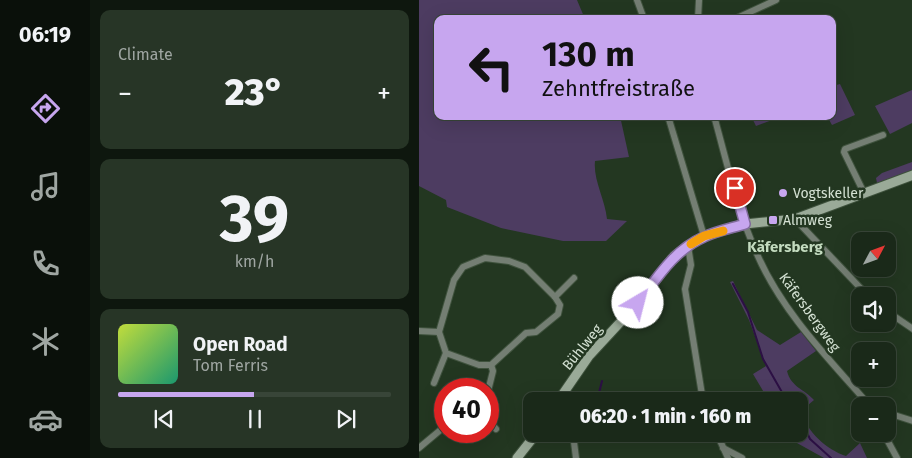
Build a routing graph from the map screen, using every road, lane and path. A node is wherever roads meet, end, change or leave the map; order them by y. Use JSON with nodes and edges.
{"nodes":[{"id":1,"x":637,"y":0,"type":"edge"},
{"id":2,"x":699,"y":0,"type":"edge"},
{"id":3,"x":776,"y":0,"type":"edge"},
{"id":4,"x":643,"y":15,"type":"edge"},
{"id":5,"x":698,"y":15,"type":"edge"},
{"id":6,"x":744,"y":15,"type":"edge"},
{"id":7,"x":669,"y":120,"type":"edge"},
{"id":8,"x":714,"y":120,"type":"edge"},
{"id":9,"x":883,"y":135,"type":"dead end"},
{"id":10,"x":912,"y":175,"type":"edge"},
{"id":11,"x":864,"y":193,"type":"junction"},
{"id":12,"x":795,"y":219,"type":"junction"},
{"id":13,"x":745,"y":224,"type":"junction"},
{"id":14,"x":704,"y":236,"type":"junction"},
{"id":15,"x":687,"y":246,"type":"junction"},
{"id":16,"x":574,"y":278,"type":"dead end"},
{"id":17,"x":859,"y":287,"type":"edge"},
{"id":18,"x":555,"y":297,"type":"junction"},
{"id":19,"x":896,"y":318,"type":"edge"},
{"id":20,"x":912,"y":329,"type":"edge"},
{"id":21,"x":419,"y":331,"type":"edge"},
{"id":22,"x":439,"y":332,"type":"junction"},
{"id":23,"x":446,"y":353,"type":"junction"},
{"id":24,"x":491,"y":365,"type":"junction"},
{"id":25,"x":436,"y":378,"type":"edge"},
{"id":26,"x":491,"y":378,"type":"edge"},
{"id":27,"x":567,"y":392,"type":"edge"},
{"id":28,"x":702,"y":392,"type":"edge"},
{"id":29,"x":862,"y":397,"type":"edge"},
{"id":30,"x":896,"y":416,"type":"edge"},
{"id":31,"x":912,"y":421,"type":"edge"},
{"id":32,"x":434,"y":435,"type":"edge"},
{"id":33,"x":530,"y":442,"type":"edge"},
{"id":34,"x":574,"y":442,"type":"edge"},
{"id":35,"x":720,"y":442,"type":"edge"},
{"id":36,"x":888,"y":442,"type":"edge"},
{"id":37,"x":419,"y":448,"type":"edge"},
{"id":38,"x":723,"y":448,"type":"junction"},
{"id":39,"x":517,"y":458,"type":"edge"},
{"id":40,"x":575,"y":458,"type":"edge"},
{"id":41,"x":727,"y":458,"type":"edge"},
{"id":42,"x":742,"y":458,"type":"edge"},
{"id":43,"x":897,"y":458,"type":"edge"}],
"edges":[{"from":1,"to":4,"type":"street"},
{"from":2,"to":5,"type":"street"},
{"from":3,"to":6,"type":"street"},
{"from":7,"to":14,"type":"street"},
{"from":8,"to":13,"type":"street","name":"Käfersbergweg"},
{"from":9,"to":11,"type":"street"},
{"from":10,"to":11,"type":"street","name":"Bühlweg"},
{"from":11,"to":12,"type":"street","name":"Bühlweg"},
{"from":12,"to":13,"type":"street","name":"Bühlweg"},
{"from":12,"to":17,"type":"street"},
{"from":13,"to":14,"type":"street","name":"Bühlweg"},
{"from":13,"to":29,"type":"street","name":"Käfersbergweg"},
{"from":14,"to":15,"type":"street","name":"Bühlweg"},
{"from":15,"to":27,"type":"street","name":"Bühlweg"},
{"from":15,"to":28,"type":"street"},
{"from":16,"to":18,"type":"street"},
{"from":18,"to":22,"type":"street"},
{"from":18,"to":24,"type":"street"},
{"from":19,"to":20,"type":"street"},
{"from":21,"to":22,"type":"street"},
{"from":22,"to":23,"type":"street"},
{"from":23,"to":24,"type":"street"},
{"from":23,"to":25,"type":"street"},
{"from":24,"to":26,"type":"street"},
{"from":30,"to":31,"type":"street"},
{"from":32,"to":37,"type":"street"},
{"from":33,"to":39,"type":"street"},
{"from":34,"to":40,"type":"street"},
{"from":35,"to":38,"type":"street"},
{"from":36,"to":43,"type":"street"},
{"from":38,"to":41,"type":"street"},
{"from":38,"to":42,"type":"street"}]}
